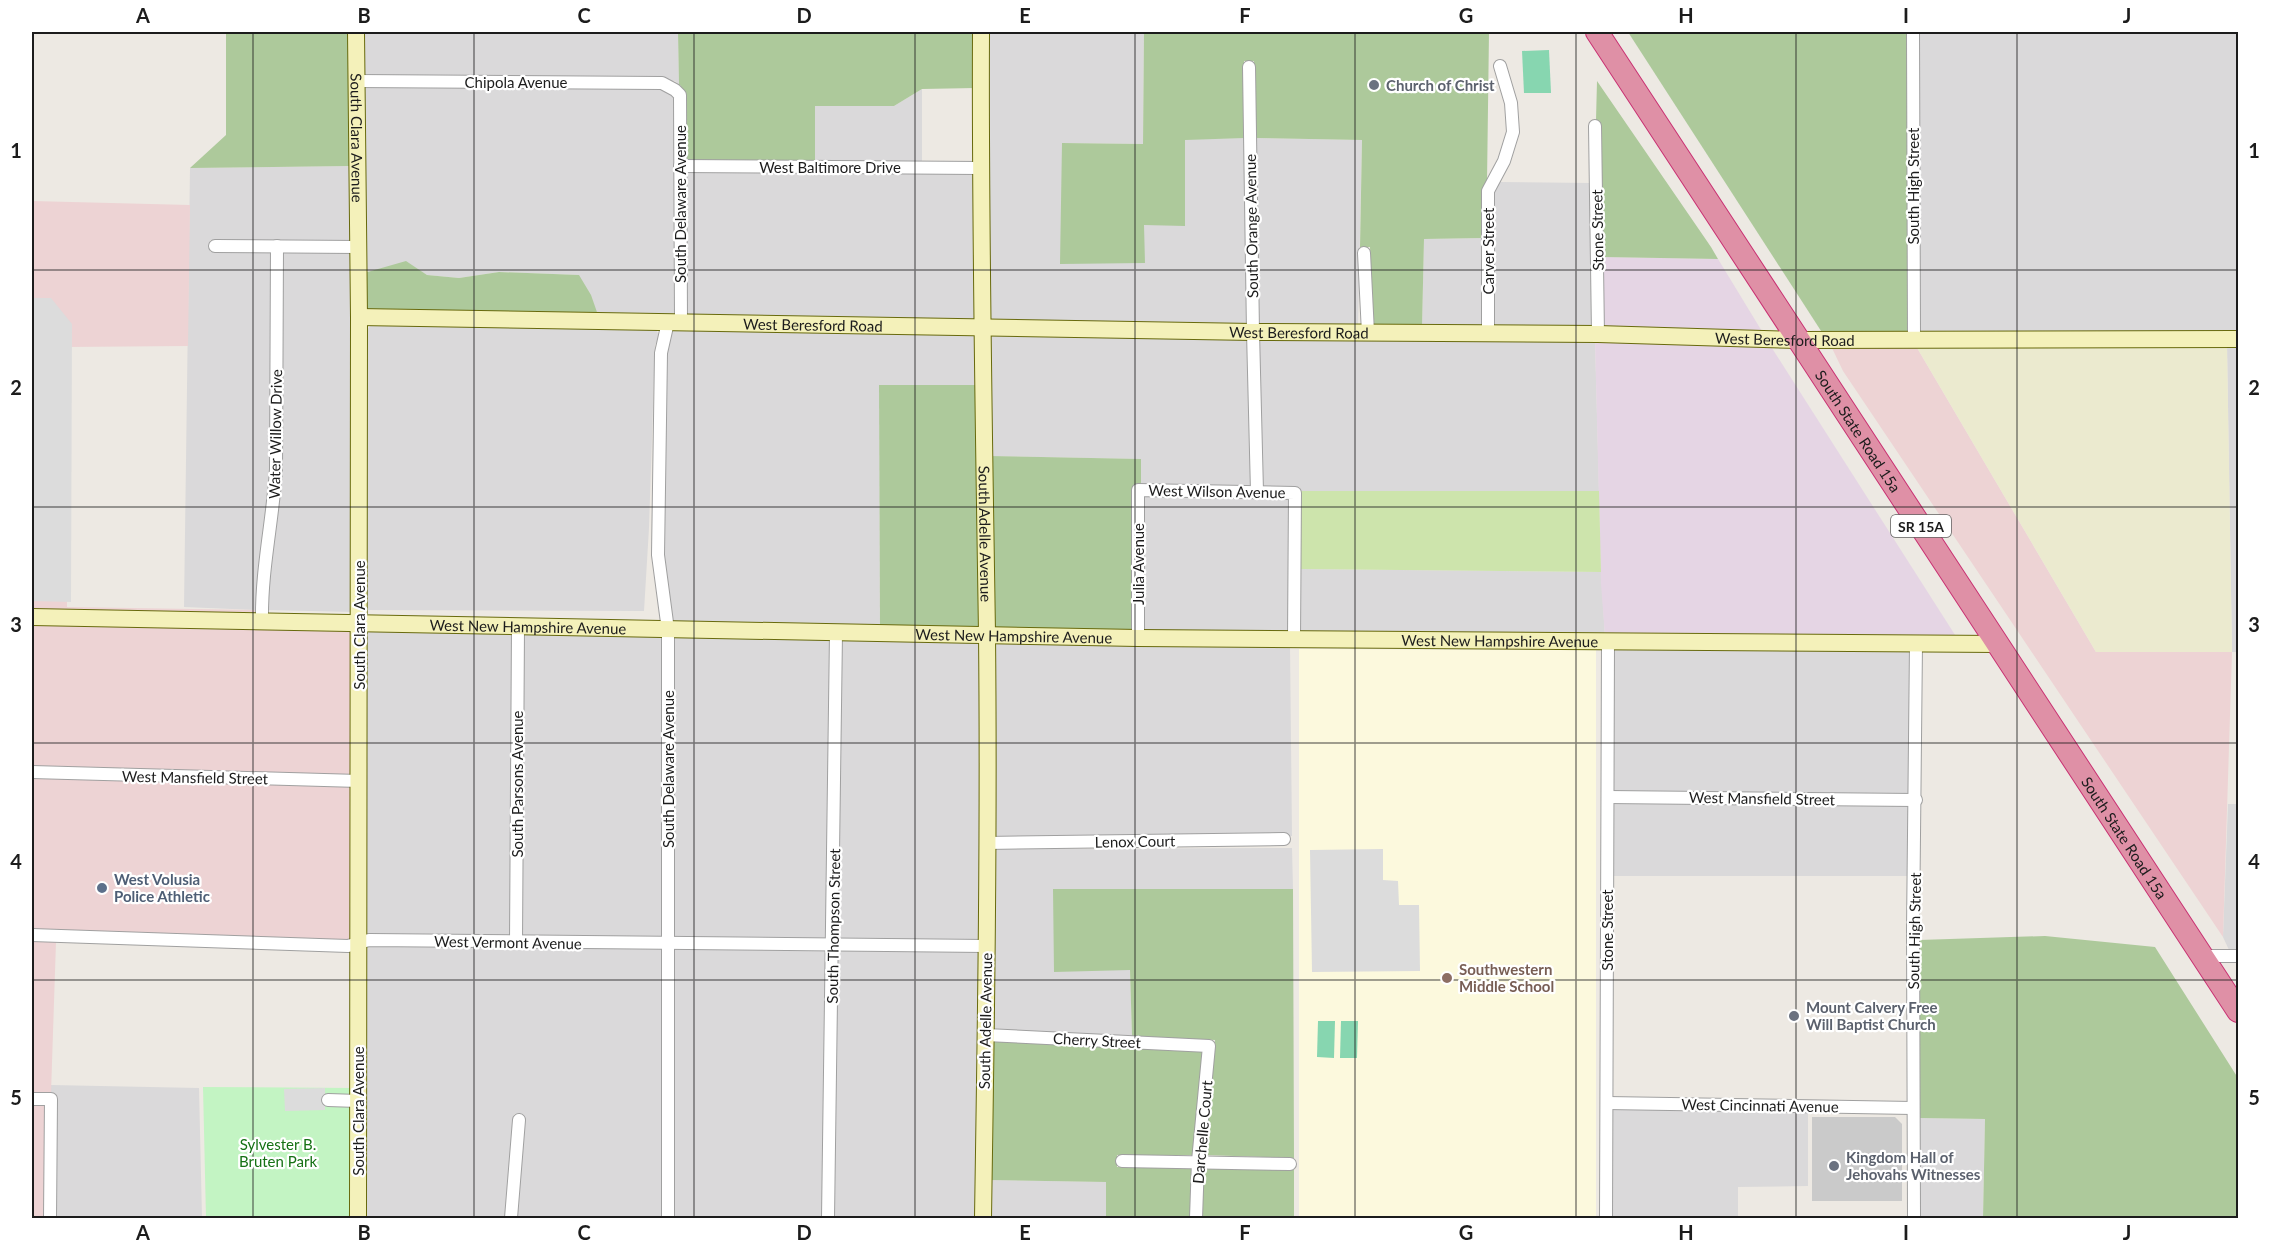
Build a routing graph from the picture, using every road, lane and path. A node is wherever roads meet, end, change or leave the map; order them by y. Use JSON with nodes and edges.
{"nodes":[{"id":1,"x":356,"y":32,"type":"edge"},
{"id":2,"x":981,"y":32,"type":"edge"},
{"id":3,"x":1597,"y":32,"type":"edge"},
{"id":4,"x":1913,"y":32,"type":"edge"},
{"id":5,"x":1500,"y":66,"type":"dead end"},
{"id":6,"x":1249,"y":67,"type":"dead end"},
{"id":7,"x":356,"y":81,"type":"junction"},
{"id":8,"x":675,"y":90,"type":"joint"},
{"id":9,"x":1595,"y":126,"type":"dead end"},
{"id":10,"x":680,"y":166,"type":"junction"},
{"id":11,"x":981,"y":168,"type":"junction"},
{"id":12,"x":215,"y":246,"type":"dead end"},
{"id":13,"x":277,"y":246,"type":"junction"},
{"id":14,"x":358,"y":247,"type":"junction"},
{"id":15,"x":1364,"y":253,"type":"dead end"},
{"id":16,"x":359,"y":317,"type":"junction"},
{"id":17,"x":675,"y":322,"type":"junction"},
{"id":18,"x":981,"y":328,"type":"junction"},
{"id":19,"x":1253,"y":332,"type":"junction"},
{"id":20,"x":1368,"y":333,"type":"junction"},
{"id":21,"x":1598,"y":334,"type":"junction"},
{"id":22,"x":1488,"y":335,"type":"junction"},
{"id":23,"x":2238,"y":339,"type":"edge"},
{"id":24,"x":1799,"y":340,"type":"junction"},
{"id":25,"x":1914,"y":340,"type":"junction"},
{"id":26,"x":1138,"y":490,"type":"joint"},
{"id":27,"x":1257,"y":492,"type":"junction"},
{"id":28,"x":32,"y":617,"type":"edge"},
{"id":29,"x":262,"y":622,"type":"junction"},
{"id":30,"x":359,"y":624,"type":"junction"},
{"id":31,"x":518,"y":627,"type":"junction"},
{"id":32,"x":668,"y":630,"type":"junction"},
{"id":33,"x":836,"y":633,"type":"junction"},
{"id":34,"x":987,"y":636,"type":"junction"},
{"id":35,"x":1138,"y":638,"type":"junction"},
{"id":36,"x":1294,"y":640,"type":"junction"},
{"id":37,"x":1608,"y":642,"type":"junction"},
{"id":38,"x":1916,"y":644,"type":"junction"},
{"id":39,"x":1998,"y":644,"type":"junction"},
{"id":40,"x":32,"y":772,"type":"edge"},
{"id":41,"x":359,"y":781,"type":"junction"},
{"id":42,"x":1608,"y":796,"type":"junction"},
{"id":43,"x":1916,"y":800,"type":"junction"},
{"id":44,"x":1284,"y":839,"type":"dead end"},
{"id":45,"x":986,"y":843,"type":"junction"},
{"id":46,"x":32,"y":935,"type":"edge"},
{"id":47,"x":516,"y":942,"type":"junction"},
{"id":48,"x":359,"y":943,"type":"junction"},
{"id":49,"x":669,"y":944,"type":"junction"},
{"id":50,"x":833,"y":945,"type":"junction"},
{"id":51,"x":986,"y":946,"type":"junction"},
{"id":52,"x":2202,"y":956,"type":"junction"},
{"id":53,"x":2238,"y":956,"type":"edge"},
{"id":54,"x":2238,"y":1011,"type":"edge"},
{"id":55,"x":986,"y":1035,"type":"junction"},
{"id":56,"x":1209,"y":1046,"type":"joint"},
{"id":57,"x":32,"y":1099,"type":"edge"},
{"id":58,"x":328,"y":1100,"type":"dead end"},
{"id":59,"x":358,"y":1101,"type":"junction"},
{"id":60,"x":1606,"y":1103,"type":"junction"},
{"id":61,"x":1913,"y":1108,"type":"junction"},
{"id":62,"x":519,"y":1120,"type":"dead end"},
{"id":63,"x":1122,"y":1161,"type":"dead end"},
{"id":64,"x":1198,"y":1161,"type":"junction"},
{"id":65,"x":1290,"y":1164,"type":"dead end"},
{"id":66,"x":50,"y":1218,"type":"edge"},
{"id":67,"x":358,"y":1218,"type":"edge"},
{"id":68,"x":511,"y":1218,"type":"edge"},
{"id":69,"x":668,"y":1218,"type":"edge"},
{"id":70,"x":828,"y":1218,"type":"edge"},
{"id":71,"x":983,"y":1218,"type":"edge"},
{"id":72,"x":1196,"y":1218,"type":"edge"},
{"id":73,"x":1606,"y":1218,"type":"edge"},
{"id":74,"x":1914,"y":1218,"type":"edge"}],
"edges":[{"from":1,"to":7,"type":"street","name":"South Clara Avenue"},
{"from":2,"to":11,"type":"street","name":"South Adelle Avenue"},
{"from":3,"to":24,"type":"highway","name":"South State Road 15a","number":"SR 15A"},
{"from":4,"to":25,"type":"street","name":"South High Street"},
{"from":5,"to":22,"type":"street","name":"Carver Street"},
{"from":6,"to":19,"type":"street","name":"South Orange Avenue"},
{"from":7,"to":8,"type":"street","name":"Chipola Avenue"},
{"from":7,"to":14,"type":"street","name":"South Clara Avenue"},
{"from":8,"to":10,"type":"street","name":"South Delaware Avenue"},
{"from":9,"to":21,"type":"street","name":"Stone Street"},
{"from":10,"to":11,"type":"street","name":"West Baltimore Drive"},
{"from":10,"to":17,"type":"street","name":"South Delaware Avenue"},
{"from":11,"to":18,"type":"street","name":"South Adelle Avenue"},
{"from":12,"to":13,"type":"street"},
{"from":13,"to":14,"type":"street"},
{"from":13,"to":29,"type":"street","name":"Water Willow Drive"},
{"from":14,"to":16,"type":"street","name":"South Clara Avenue"},
{"from":15,"to":20,"type":"street"},
{"from":16,"to":17,"type":"street","name":"West Beresford Road"},
{"from":16,"to":30,"type":"street","name":"South Clara Avenue"},
{"from":17,"to":18,"type":"street","name":"West Beresford Road"},
{"from":17,"to":32,"type":"street","name":"South Delaware Avenue"},
{"from":18,"to":19,"type":"street","name":"West Beresford Road"},
{"from":18,"to":34,"type":"street","name":"South Adelle Avenue"},
{"from":19,"to":20,"type":"street","name":"West Beresford Road"},
{"from":19,"to":27,"type":"street","name":"South Orange Avenue"},
{"from":20,"to":22,"type":"street","name":"West Beresford Road"},
{"from":21,"to":22,"type":"street","name":"West Beresford Road"},
{"from":21,"to":24,"type":"street","name":"West Beresford Road"},
{"from":23,"to":25,"type":"street","name":"West Beresford Road"},
{"from":24,"to":25,"type":"street","name":"West Beresford Road"},
{"from":24,"to":39,"type":"highway","name":"South State Road 15a","number":"SR 15A"},
{"from":26,"to":27,"type":"street","name":"West Wilson Avenue"},
{"from":26,"to":35,"type":"street","name":"Julia Avenue"},
{"from":27,"to":36,"type":"street","name":"West Wilson Avenue"},
{"from":28,"to":29,"type":"street","name":"West New Hampshire Avenue"},
{"from":29,"to":30,"type":"street","name":"West New Hampshire Avenue"},
{"from":30,"to":31,"type":"street","name":"West New Hampshire Avenue"},
{"from":30,"to":41,"type":"street","name":"South Clara Avenue"},
{"from":31,"to":32,"type":"street","name":"West New Hampshire Avenue"},
{"from":31,"to":47,"type":"street","name":"South Parsons Avenue"},
{"from":32,"to":33,"type":"street","name":"West New Hampshire Avenue"},
{"from":32,"to":49,"type":"street","name":"South Delaware Avenue"},
{"from":33,"to":34,"type":"street","name":"West New Hampshire Avenue"},
{"from":33,"to":50,"type":"street","name":"South Thompson Street"},
{"from":34,"to":35,"type":"street","name":"West New Hampshire Avenue"},
{"from":34,"to":45,"type":"street","name":"South Adelle Avenue"},
{"from":35,"to":36,"type":"street","name":"West New Hampshire Avenue"},
{"from":36,"to":37,"type":"street","name":"West New Hampshire Avenue"},
{"from":37,"to":38,"type":"street","name":"West New Hampshire Avenue"},
{"from":37,"to":42,"type":"street","name":"Stone Street"},
{"from":38,"to":39,"type":"street","name":"West New Hampshire Avenue"},
{"from":38,"to":43,"type":"street","name":"South High Street"},
{"from":39,"to":52,"type":"highway","name":"South State Road 15a","number":"SR 15A"},
{"from":40,"to":41,"type":"street","name":"West Mansfield Street"},
{"from":41,"to":48,"type":"street","name":"South Clara Avenue"},
{"from":42,"to":43,"type":"street","name":"West Mansfield Street"},
{"from":42,"to":60,"type":"street","name":"Stone Street"},
{"from":43,"to":61,"type":"street","name":"South High Street"},
{"from":44,"to":45,"type":"street","name":"Lenox Court"},
{"from":45,"to":51,"type":"street","name":"South Adelle Avenue"},
{"from":46,"to":48,"type":"street","name":"West Vermont Avenue"},
{"from":47,"to":48,"type":"street","name":"West Vermont Avenue"},
{"from":47,"to":49,"type":"street","name":"West Vermont Avenue"},
{"from":48,"to":59,"type":"street","name":"South Clara Avenue"},
{"from":49,"to":50,"type":"street","name":"West Vermont Avenue"},
{"from":49,"to":69,"type":"street","name":"South Delaware Avenue"},
{"from":50,"to":51,"type":"street","name":"West Vermont Avenue"},
{"from":50,"to":70,"type":"street","name":"South Thompson Street"},
{"from":51,"to":55,"type":"street","name":"South Adelle Avenue"},
{"from":52,"to":53,"type":"street"},
{"from":52,"to":54,"type":"highway","name":"South State Road 15a","number":"SR 15A"},
{"from":55,"to":56,"type":"street","name":"Cherry Street"},
{"from":55,"to":71,"type":"street","name":"South Adelle Avenue"},
{"from":56,"to":64,"type":"street","name":"Darchelle Court"},
{"from":57,"to":66,"type":"street"},
{"from":58,"to":59,"type":"street"},
{"from":59,"to":67,"type":"street","name":"South Clara Avenue"},
{"from":60,"to":61,"type":"street","name":"West Cincinnati Avenue"},
{"from":60,"to":73,"type":"street","name":"Stone Street"},
{"from":61,"to":74,"type":"street","name":"South High Street"},
{"from":62,"to":68,"type":"street"},
{"from":63,"to":64,"type":"street"},
{"from":64,"to":65,"type":"street"},
{"from":64,"to":72,"type":"street","name":"Darchelle Court"}]}
